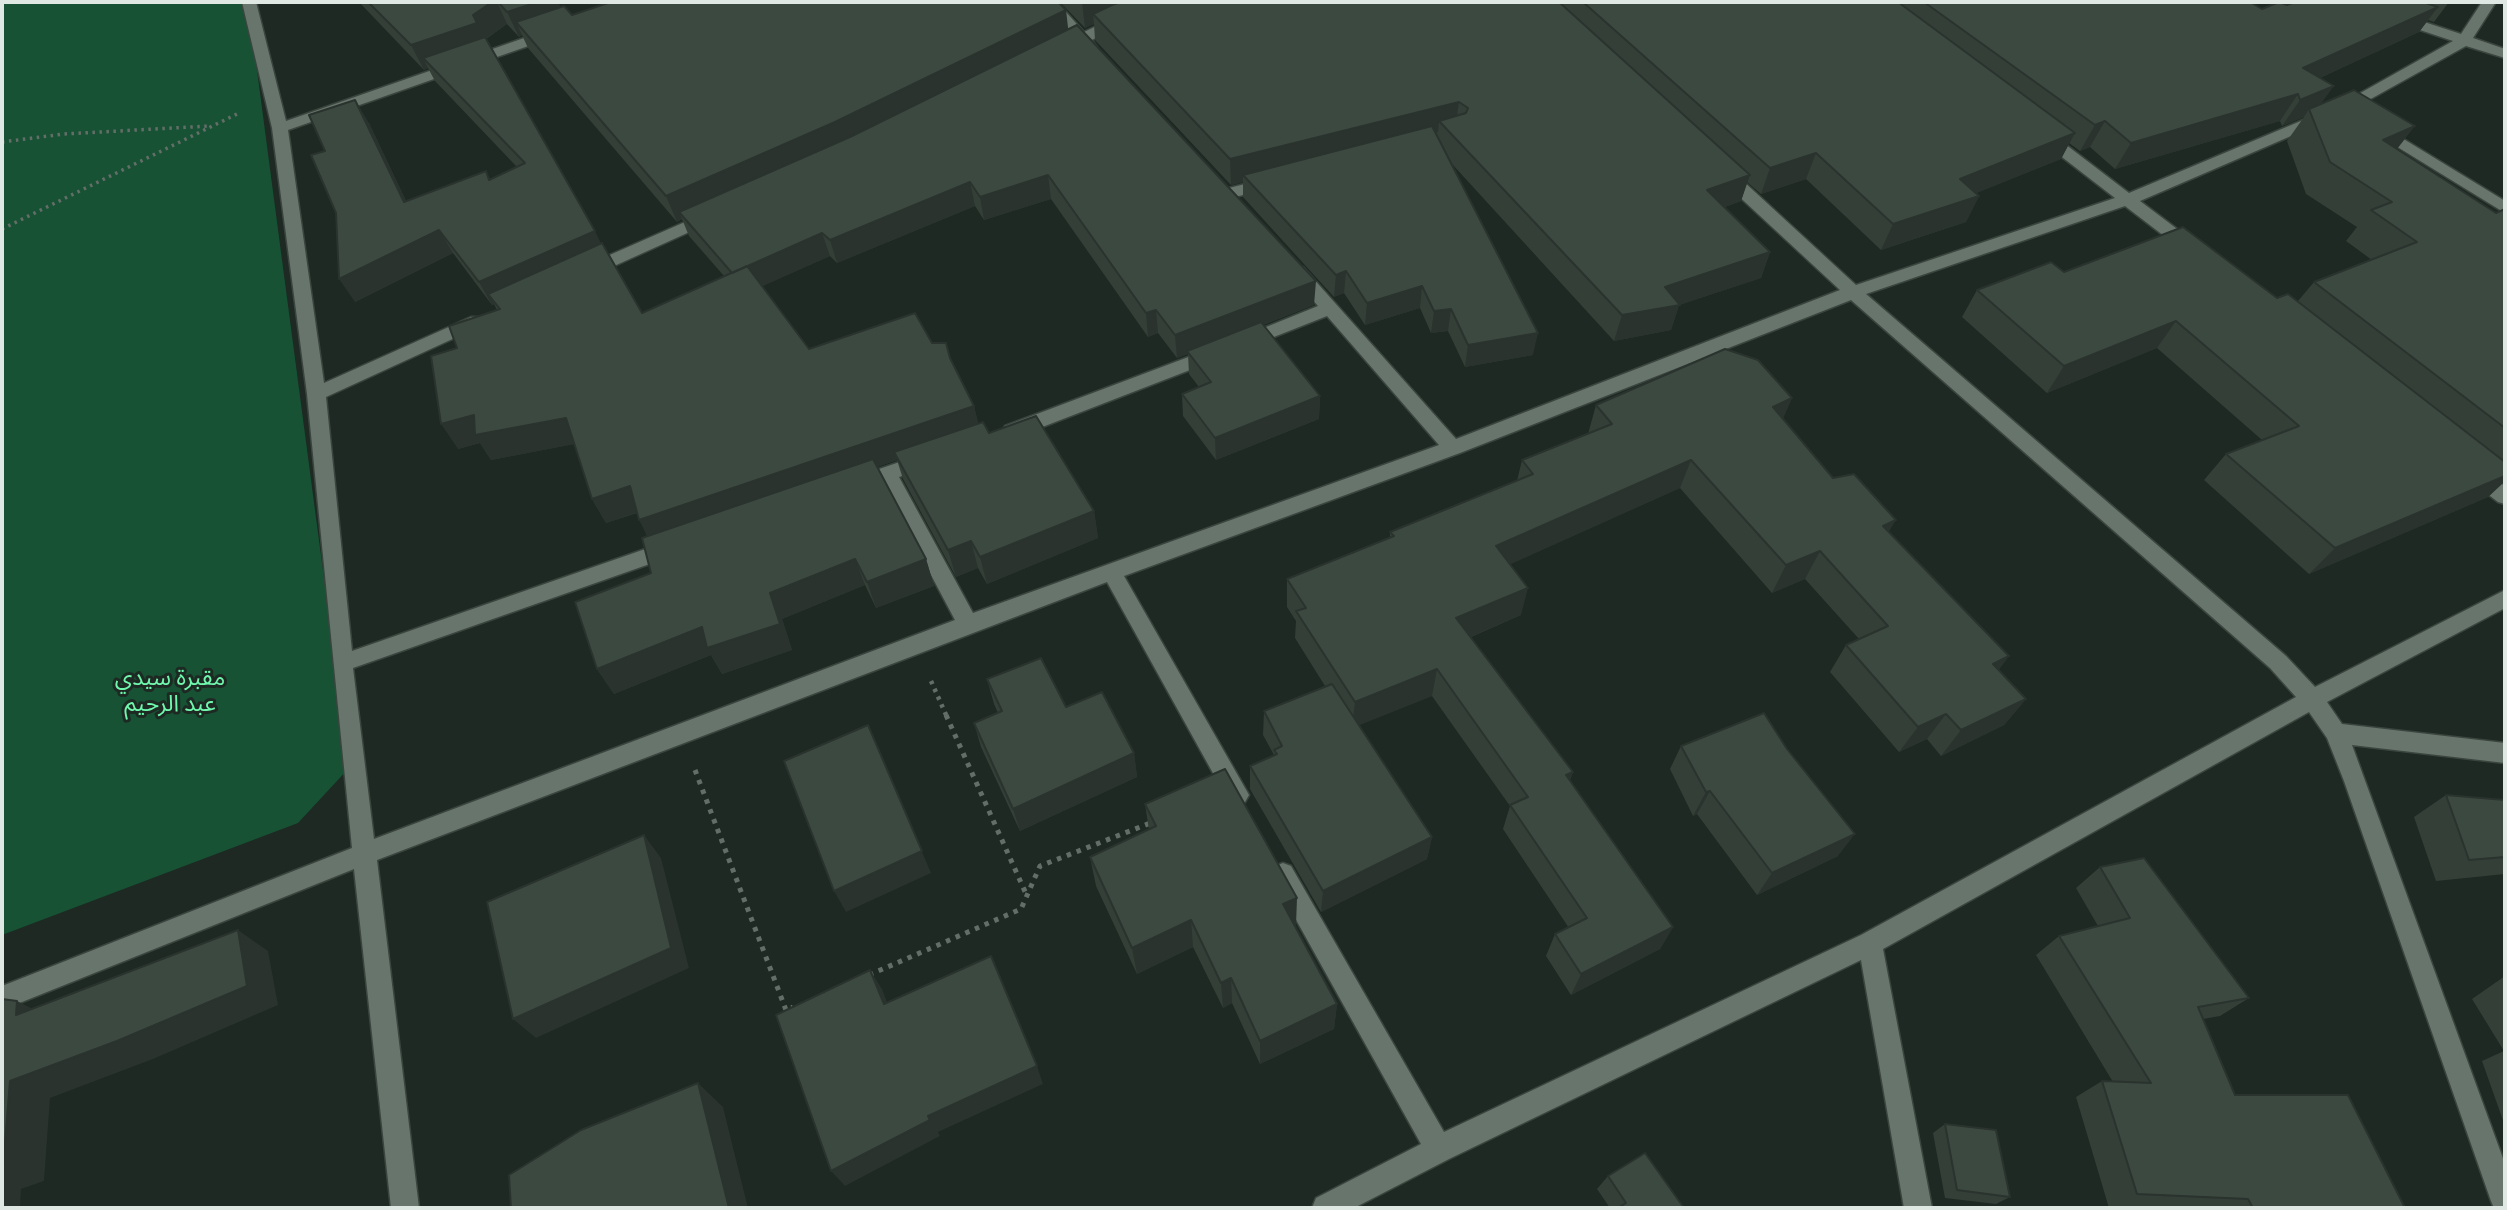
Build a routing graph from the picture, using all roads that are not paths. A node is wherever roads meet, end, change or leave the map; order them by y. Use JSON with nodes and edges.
{"nodes":[{"id":1,"x":248,"y":2,"type":"edge"},
{"id":2,"x":1049,"y":2,"type":"edge"},
{"id":3,"x":2350,"y":2,"type":"edge"},
{"id":4,"x":2489,"y":2,"type":"edge"},
{"id":5,"x":1135,"y":16,"type":"edge"},
{"id":6,"x":562,"y":29,"type":"edge"},
{"id":7,"x":1083,"y":39,"type":"junction"},
{"id":8,"x":2464,"y":41,"type":"junction"},
{"id":9,"x":2505,"y":54,"type":"edge"},
{"id":10,"x":1046,"y":57,"type":"edge"},
{"id":11,"x":1101,"y":58,"type":"edge"},
{"id":12,"x":2356,"y":115,"type":"junction"},
{"id":13,"x":2030,"y":125,"type":"edge"},
{"id":14,"x":280,"y":128,"type":"junction"},
{"id":15,"x":1711,"y":161,"type":"edge"},
{"id":16,"x":1280,"y":180,"type":"edge"},
{"id":17,"x":2129,"y":199,"type":"junction"},
{"id":18,"x":2505,"y":208,"type":"edge"},
{"id":19,"x":722,"y":211,"type":"edge"},
{"id":20,"x":1244,"y":213,"type":"edge"},
{"id":21,"x":2204,"y":259,"type":"edge"},
{"id":22,"x":1287,"y":261,"type":"edge"},
{"id":23,"x":570,"y":279,"type":"edge"},
{"id":24,"x":1853,"y":292,"type":"junction"},
{"id":25,"x":1331,"y":308,"type":"junction"},
{"id":26,"x":494,"y":314,"type":"edge"},
{"id":27,"x":316,"y":394,"type":"junction"},
{"id":28,"x":988,"y":439,"type":"edge"},
{"id":29,"x":1454,"y":448,"type":"junction"},
{"id":30,"x":950,"y":452,"type":"edge"},
{"id":31,"x":2462,"y":463,"type":"edge"},
{"id":32,"x":887,"y":473,"type":"junction"},
{"id":33,"x":835,"y":491,"type":"edge"},
{"id":34,"x":2505,"y":498,"type":"edge"},
{"id":35,"x":692,"y":541,"type":"edge"},
{"id":36,"x":1111,"y":571,"type":"junction"},
{"id":37,"x":2505,"y":598,"type":"edge"},
{"id":38,"x":968,"y":624,"type":"junction"},
{"id":39,"x":342,"y":663,"type":"junction"},
{"id":40,"x":2312,"y":699,"type":"junction"},
{"id":41,"x":2336,"y":733,"type":"junction"},
{"id":42,"x":2505,"y":753,"type":"edge"},
{"id":43,"x":1248,"y":814,"type":"edge"},
{"id":44,"x":1269,"y":850,"type":"edge"},
{"id":45,"x":364,"y":853,"type":"junction"},
{"id":46,"x":1870,"y":943,"type":"junction"},
{"id":47,"x":2,"y":998,"type":"edge"},
{"id":48,"x":1439,"y":1149,"type":"junction"},
{"id":49,"x":2505,"y":1201,"type":"edge"},
{"id":50,"x":405,"y":1208,"type":"edge"},
{"id":51,"x":1326,"y":1208,"type":"edge"},
{"id":52,"x":1918,"y":1208,"type":"edge"}],
"edges":[{"from":1,"to":14,"type":"street"},
{"from":2,"to":7,"type":"street"},
{"from":3,"to":8,"type":"street"},
{"from":4,"to":8,"type":"street"},
{"from":5,"to":7,"type":"street"},
{"from":6,"to":14,"type":"street"},
{"from":7,"to":10,"type":"street"},
{"from":7,"to":11,"type":"street"},
{"from":8,"to":9,"type":"street"},
{"from":8,"to":12,"type":"street"},
{"from":12,"to":17,"type":"street"},
{"from":12,"to":18,"type":"street"},
{"from":13,"to":17,"type":"street"},
{"from":14,"to":27,"type":"street"},
{"from":15,"to":24,"type":"street"},
{"from":16,"to":20,"type":"street"},
{"from":17,"to":21,"type":"street"},
{"from":17,"to":24,"type":"street"},
{"from":19,"to":23,"type":"street"},
{"from":22,"to":25,"type":"street"},
{"from":24,"to":29,"type":"street"},
{"from":24,"to":40,"type":"street"},
{"from":25,"to":28,"type":"street"},
{"from":25,"to":29,"type":"street"},
{"from":26,"to":27,"type":"street"},
{"from":27,"to":39,"type":"street"},
{"from":29,"to":36,"type":"street"},
{"from":30,"to":32,"type":"street"},
{"from":31,"to":34,"type":"street"},
{"from":32,"to":33,"type":"street"},
{"from":32,"to":38,"type":"street"},
{"from":35,"to":39,"type":"street"},
{"from":36,"to":38,"type":"street"},
{"from":36,"to":43,"type":"street"},
{"from":37,"to":40,"type":"street"},
{"from":38,"to":45,"type":"street"},
{"from":39,"to":45,"type":"street"},
{"from":40,"to":41,"type":"street"},
{"from":40,"to":46,"type":"street"},
{"from":41,"to":42,"type":"street"},
{"from":41,"to":49,"type":"street"},
{"from":44,"to":48,"type":"street"},
{"from":45,"to":47,"type":"street"},
{"from":45,"to":50,"type":"street"},
{"from":46,"to":48,"type":"street"},
{"from":46,"to":52,"type":"street"},
{"from":48,"to":51,"type":"street"}]}
